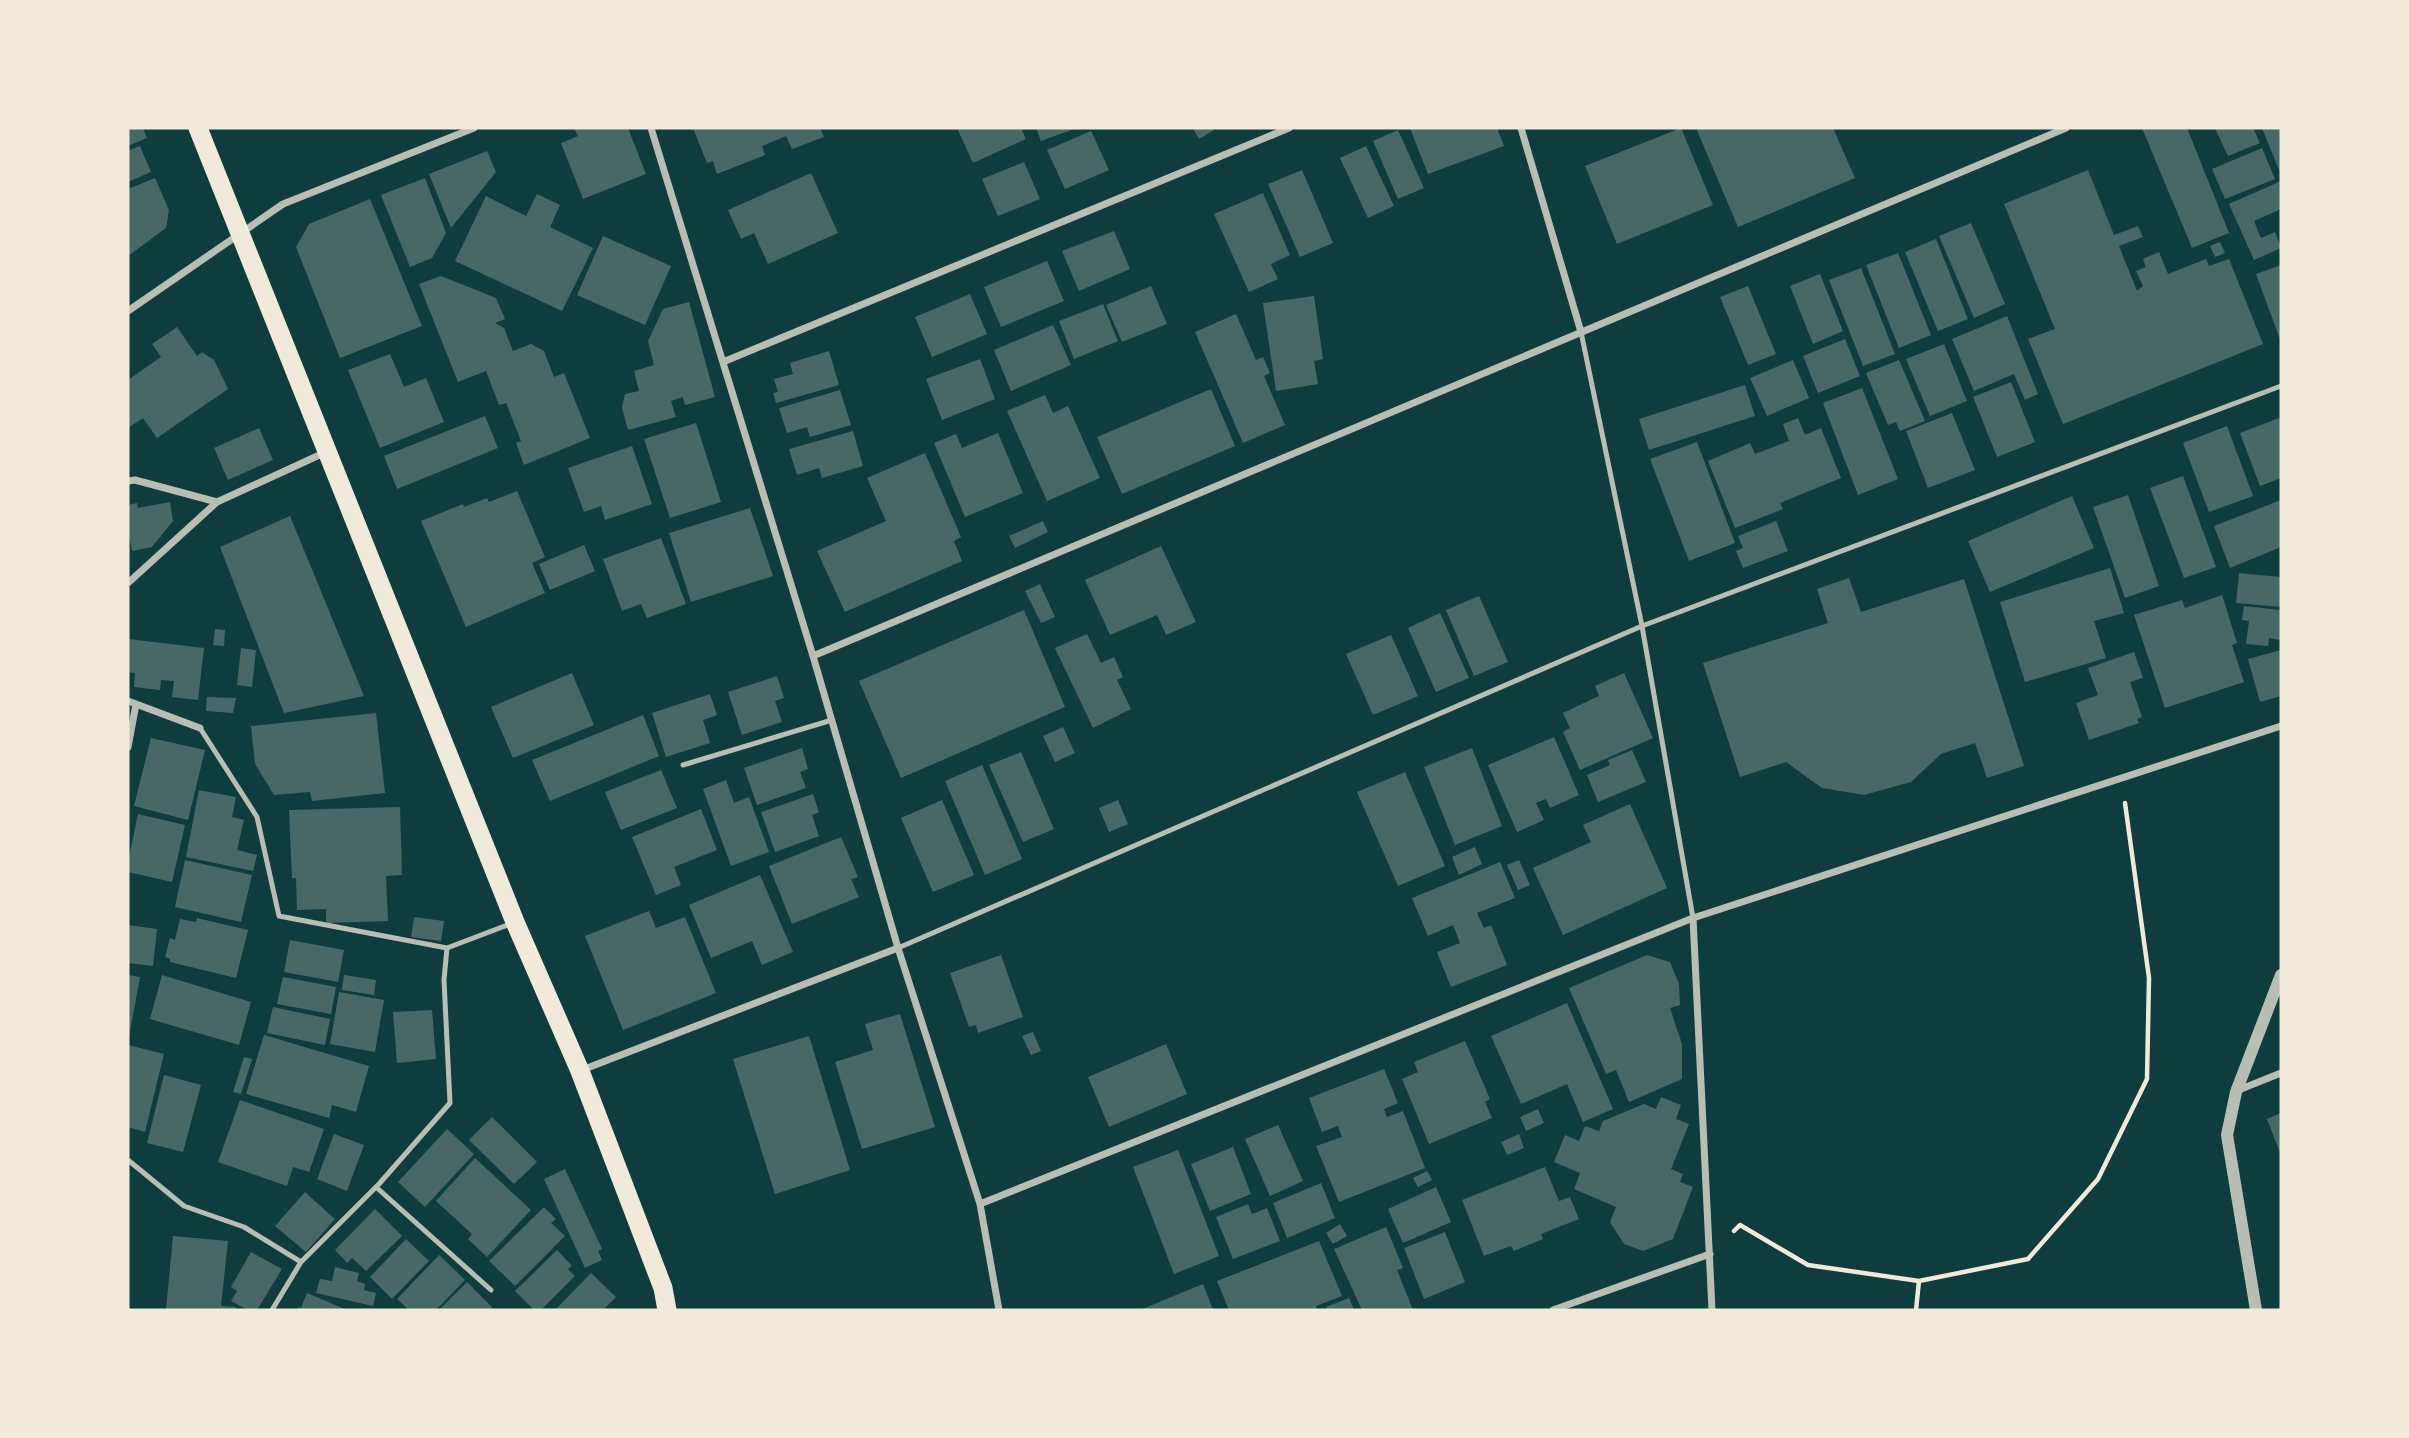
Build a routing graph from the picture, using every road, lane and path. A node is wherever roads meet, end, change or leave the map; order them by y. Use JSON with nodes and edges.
{"nodes":[{"id":1,"x":198,"y":128,"type":"edge"},
{"id":2,"x":474,"y":128,"type":"edge"},
{"id":3,"x":651,"y":128,"type":"edge"},
{"id":4,"x":1289,"y":128,"type":"edge"},
{"id":5,"x":1521,"y":128,"type":"edge"},
{"id":6,"x":2066,"y":128,"type":"edge"},
{"id":7,"x":240,"y":233,"type":"junction"},
{"id":8,"x":128,"y":311,"type":"edge"},
{"id":9,"x":1581,"y":332,"type":"junction"},
{"id":10,"x":723,"y":362,"type":"junction"},
{"id":11,"x":2281,"y":386,"type":"edge"},
{"id":12,"x":326,"y":451,"type":"junction"},
{"id":13,"x":128,"y":481,"type":"edge"},
{"id":14,"x":217,"y":502,"type":"junction"},
{"id":15,"x":128,"y":583,"type":"edge"},
{"id":16,"x":1642,"y":626,"type":"junction"},
{"id":17,"x":813,"y":656,"type":"junction"},
{"id":18,"x":132,"y":703,"type":"edge"},
{"id":19,"x":832,"y":720,"type":"junction"},
{"id":20,"x":2281,"y":726,"type":"edge"},
{"id":21,"x":200,"y":728,"type":"joint"},
{"id":22,"x":128,"y":747,"type":"edge"},
{"id":23,"x":683,"y":765,"type":"dead end"},
{"id":24,"x":2122,"y":778,"type":"junction"},
{"id":25,"x":1693,"y":918,"type":"junction"},
{"id":26,"x":515,"y":922,"type":"junction"},
{"id":27,"x":447,"y":948,"type":"junction"},
{"id":28,"x":898,"y":948,"type":"junction"},
{"id":29,"x":2281,"y":975,"type":"edge"},
{"id":30,"x":580,"y":1071,"type":"junction"},
{"id":31,"x":2281,"y":1073,"type":"edge"},
{"id":32,"x":2236,"y":1092,"type":"junction"},
{"id":33,"x":128,"y":1160,"type":"edge"},
{"id":34,"x":376,"y":1186,"type":"junction"},
{"id":35,"x":980,"y":1204,"type":"junction"},
{"id":36,"x":1710,"y":1254,"type":"junction"},
{"id":37,"x":301,"y":1262,"type":"junction"},
{"id":38,"x":1919,"y":1282,"type":"junction"},
{"id":39,"x":491,"y":1290,"type":"dead end"},
{"id":40,"x":272,"y":1310,"type":"edge"},
{"id":41,"x":667,"y":1310,"type":"edge"},
{"id":42,"x":999,"y":1310,"type":"edge"},
{"id":43,"x":1553,"y":1310,"type":"edge"},
{"id":44,"x":1712,"y":1310,"type":"edge"},
{"id":45,"x":1916,"y":1310,"type":"edge"},
{"id":46,"x":2256,"y":1310,"type":"edge"}],
"edges":[{"from":1,"to":7,"type":"highway"},
{"from":2,"to":7,"type":"street"},
{"from":3,"to":10,"type":"street"},
{"from":4,"to":10,"type":"street"},
{"from":5,"to":9,"type":"street"},
{"from":6,"to":9,"type":"street"},
{"from":7,"to":8,"type":"street"},
{"from":7,"to":12,"type":"highway"},
{"from":9,"to":16,"type":"lane"},
{"from":9,"to":17,"type":"street"},
{"from":10,"to":17,"type":"street"},
{"from":11,"to":16,"type":"lane"},
{"from":12,"to":14,"type":"street"},
{"from":12,"to":26,"type":"highway"},
{"from":13,"to":14,"type":"street"},
{"from":14,"to":15,"type":"street"},
{"from":16,"to":25,"type":"lane"},
{"from":16,"to":28,"type":"lane"},
{"from":17,"to":19,"type":"street"},
{"from":18,"to":21,"type":"street"},
{"from":18,"to":22,"type":"street"},
{"from":19,"to":23,"type":"lane"},
{"from":19,"to":28,"type":"street"},
{"from":20,"to":24,"type":"street"},
{"from":21,"to":27,"type":"lane"},
{"from":24,"to":25,"type":"street"},
{"from":24,"to":38,"type":"path"},
{"from":25,"to":35,"type":"street"},
{"from":25,"to":36,"type":"street"},
{"from":26,"to":27,"type":"lane"},
{"from":26,"to":30,"type":"highway"},
{"from":27,"to":34,"type":"lane"},
{"from":28,"to":30,"type":"street"},
{"from":28,"to":35,"type":"street"},
{"from":29,"to":32,"type":"street"},
{"from":30,"to":41,"type":"highway"},
{"from":31,"to":32,"type":"street"},
{"from":32,"to":46,"type":"street"},
{"from":33,"to":37,"type":"lane"},
{"from":34,"to":37,"type":"lane"},
{"from":34,"to":39,"type":"lane"},
{"from":35,"to":42,"type":"street"},
{"from":36,"to":38,"type":"path"},
{"from":36,"to":43,"type":"street"},
{"from":36,"to":44,"type":"street"},
{"from":37,"to":40,"type":"lane"},
{"from":38,"to":45,"type":"path"}]}
